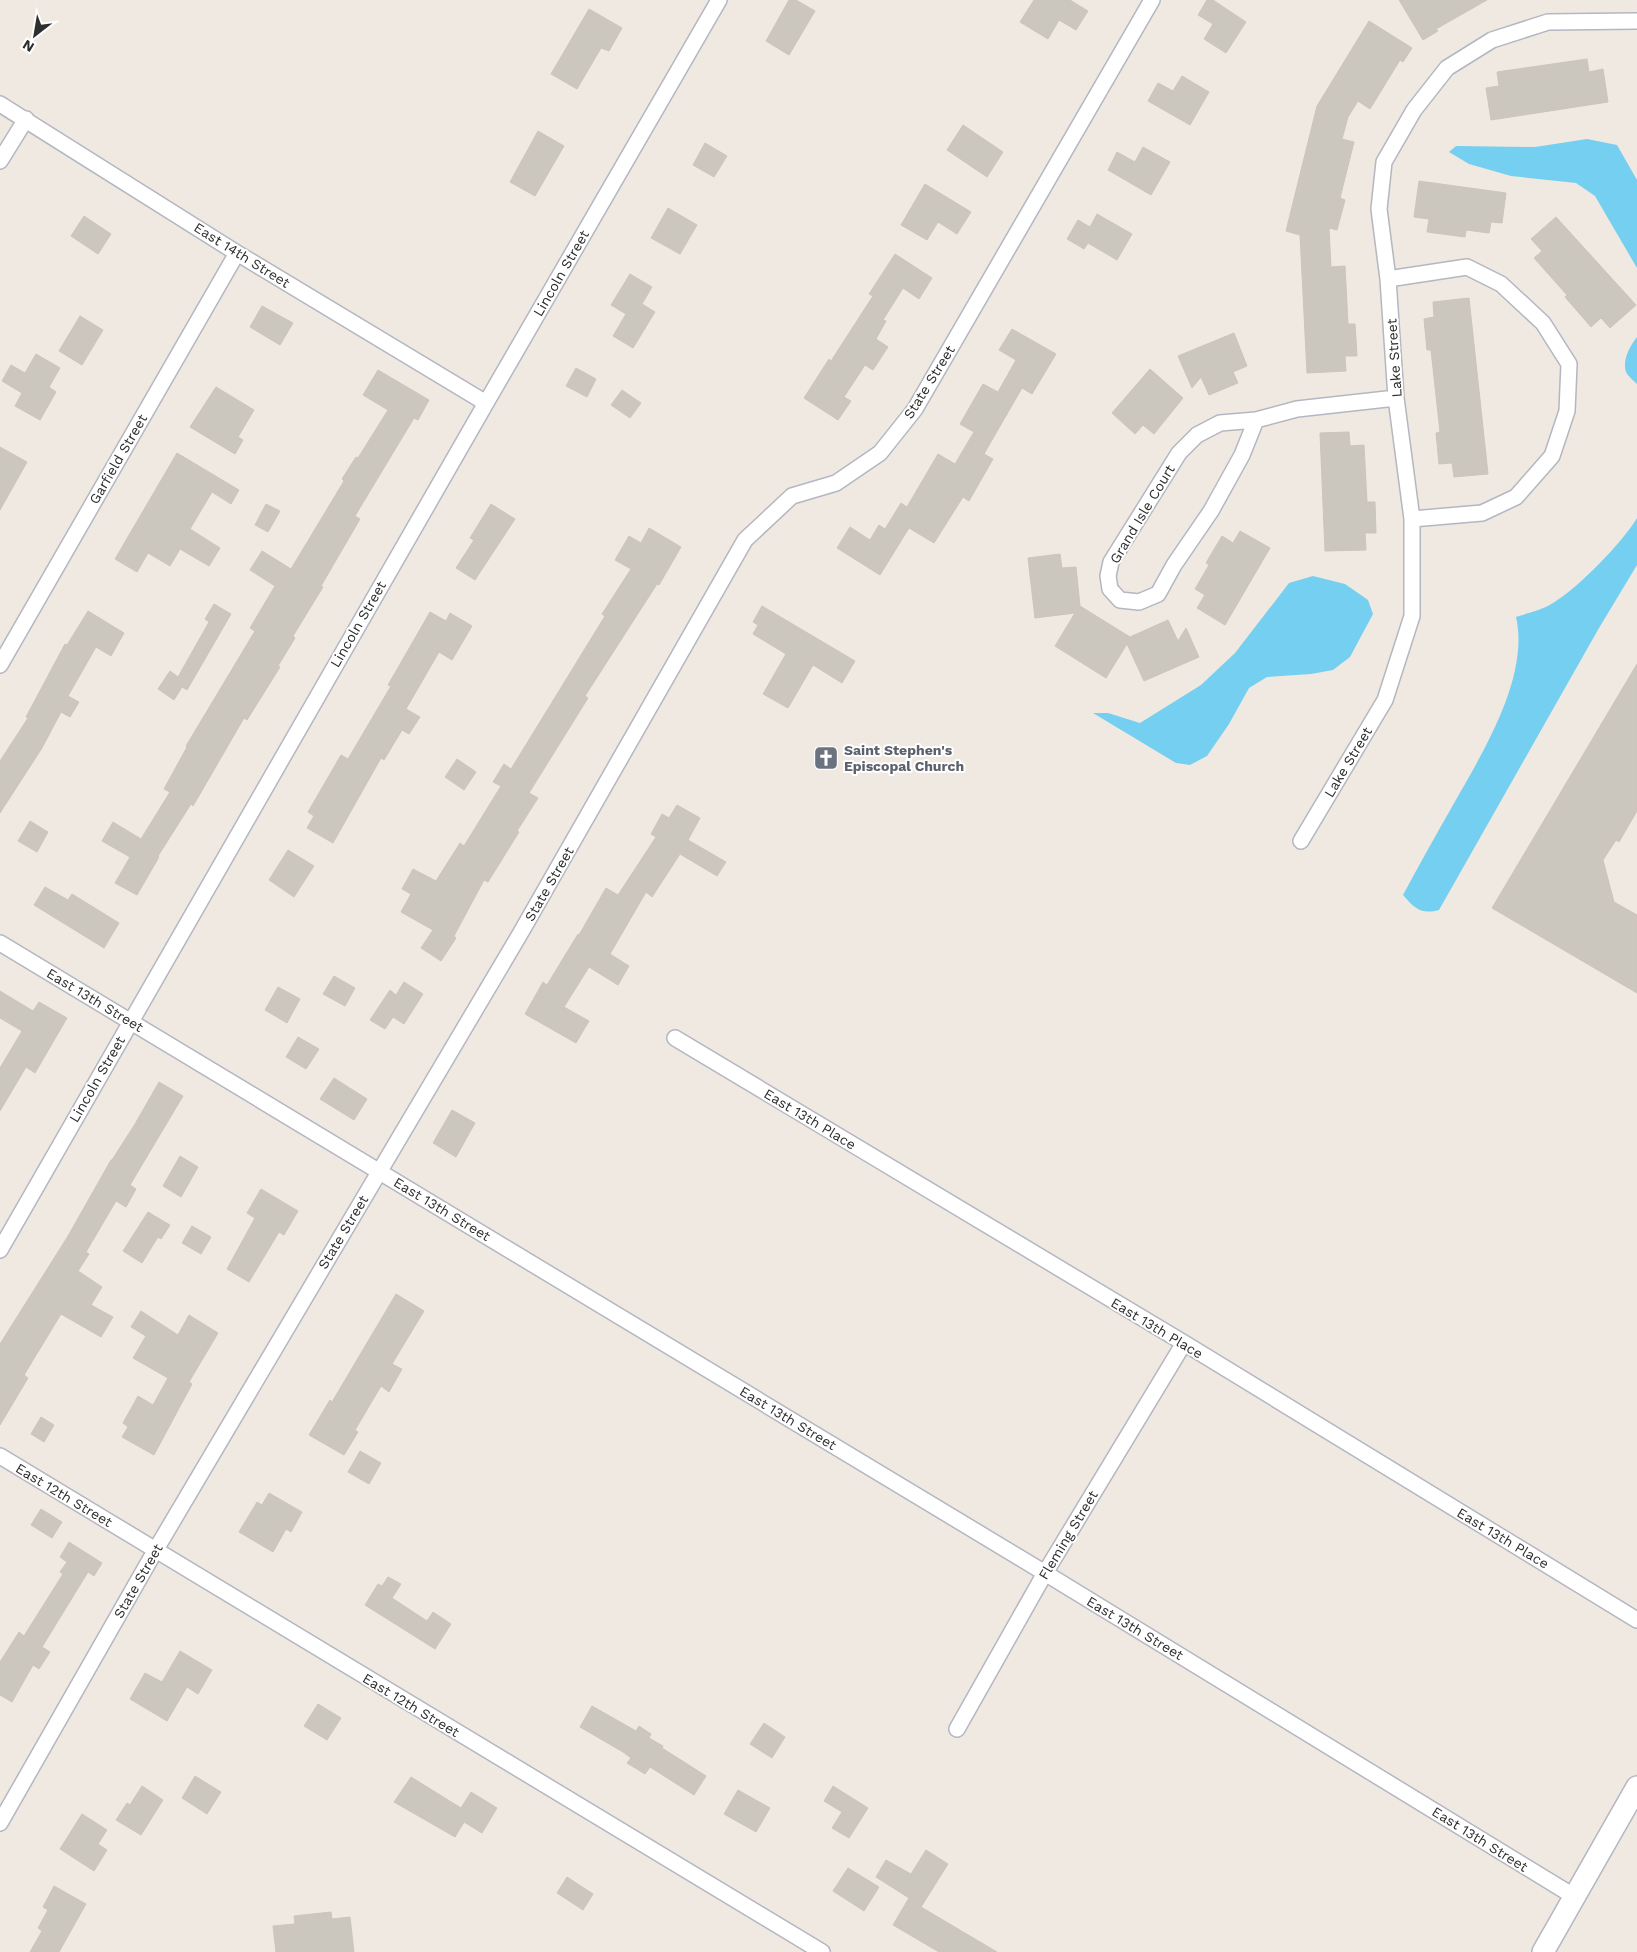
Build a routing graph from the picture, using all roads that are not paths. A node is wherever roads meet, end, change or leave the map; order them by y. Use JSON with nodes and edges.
{"nodes":[{"id":1,"x":719,"y":0,"type":"edge"},
{"id":2,"x":1152,"y":0,"type":"edge"},
{"id":3,"x":1637,"y":21,"type":"edge"},
{"id":4,"x":0,"y":104,"type":"edge"},
{"id":5,"x":26,"y":119,"type":"junction"},
{"id":6,"x":0,"y":161,"type":"edge"},
{"id":7,"x":237,"y":253,"type":"junction"},
{"id":8,"x":1388,"y":279,"type":"junction"},
{"id":9,"x":1396,"y":398,"type":"junction"},
{"id":10,"x":486,"y":403,"type":"junction"},
{"id":11,"x":1256,"y":420,"type":"junction"},
{"id":12,"x":1412,"y":519,"type":"junction"},
{"id":13,"x":0,"y":665,"type":"edge"},
{"id":14,"x":1301,"y":841,"type":"dead end"},
{"id":15,"x":0,"y":943,"type":"edge"},
{"id":16,"x":130,"y":1021,"type":"junction"},
{"id":17,"x":675,"y":1038,"type":"dead end"},
{"id":18,"x":379,"y":1171,"type":"junction"},
{"id":19,"x":0,"y":1250,"type":"edge"},
{"id":20,"x":1184,"y":1343,"type":"junction"},
{"id":21,"x":0,"y":1456,"type":"edge"},
{"id":22,"x":155,"y":1551,"type":"junction"},
{"id":23,"x":1045,"y":1573,"type":"junction"},
{"id":24,"x":1637,"y":1620,"type":"edge"},
{"id":25,"x":957,"y":1730,"type":"dead end"},
{"id":26,"x":1637,"y":1788,"type":"edge"},
{"id":27,"x":0,"y":1823,"type":"edge"},
{"id":28,"x":1574,"y":1897,"type":"junction"},
{"id":29,"x":822,"y":1952,"type":"edge"},
{"id":30,"x":1543,"y":1952,"type":"edge"}],
"edges":[{"from":1,"to":10,"type":"street","name":"Lincoln Street"},
{"from":2,"to":18,"type":"street","name":"State Street"},
{"from":3,"to":8,"type":"street","name":"Lake Street"},
{"from":4,"to":5,"type":"street","name":"East 14th Street"},
{"from":5,"to":6,"type":"street"},
{"from":5,"to":7,"type":"street","name":"East 14th Street"},
{"from":7,"to":10,"type":"street","name":"East 14th Street"},
{"from":7,"to":13,"type":"street","name":"Garfield Street"},
{"from":8,"to":9,"type":"street","name":"Lake Street"},
{"from":8,"to":12,"type":"street"},
{"from":9,"to":11,"type":"street","name":"Grand Isle Court"},
{"from":9,"to":12,"type":"street","name":"Lake Street"},
{"from":10,"to":16,"type":"street","name":"Lincoln Street"},
{"from":11,"to":11,"type":"street","name":"Grand Isle Court"},
{"from":12,"to":14,"type":"street","name":"Lake Street"},
{"from":15,"to":16,"type":"street","name":"East 13th Street"},
{"from":16,"to":18,"type":"street","name":"East 13th Street"},
{"from":16,"to":19,"type":"street","name":"Lincoln Street"},
{"from":17,"to":20,"type":"street","name":"East 13th Place"},
{"from":18,"to":22,"type":"street","name":"State Street"},
{"from":18,"to":23,"type":"street","name":"East 13th Street"},
{"from":20,"to":23,"type":"street","name":"Fleming Street"},
{"from":20,"to":24,"type":"street","name":"East 13th Place"},
{"from":21,"to":22,"type":"street","name":"East 12th Street"},
{"from":22,"to":27,"type":"street","name":"State Street"},
{"from":22,"to":29,"type":"street","name":"East 12th Street"},
{"from":23,"to":25,"type":"street","name":"Fleming Street"},
{"from":23,"to":28,"type":"street","name":"East 13th Street"},
{"from":26,"to":28,"type":"main road"},
{"from":28,"to":30,"type":"main road"}]}
